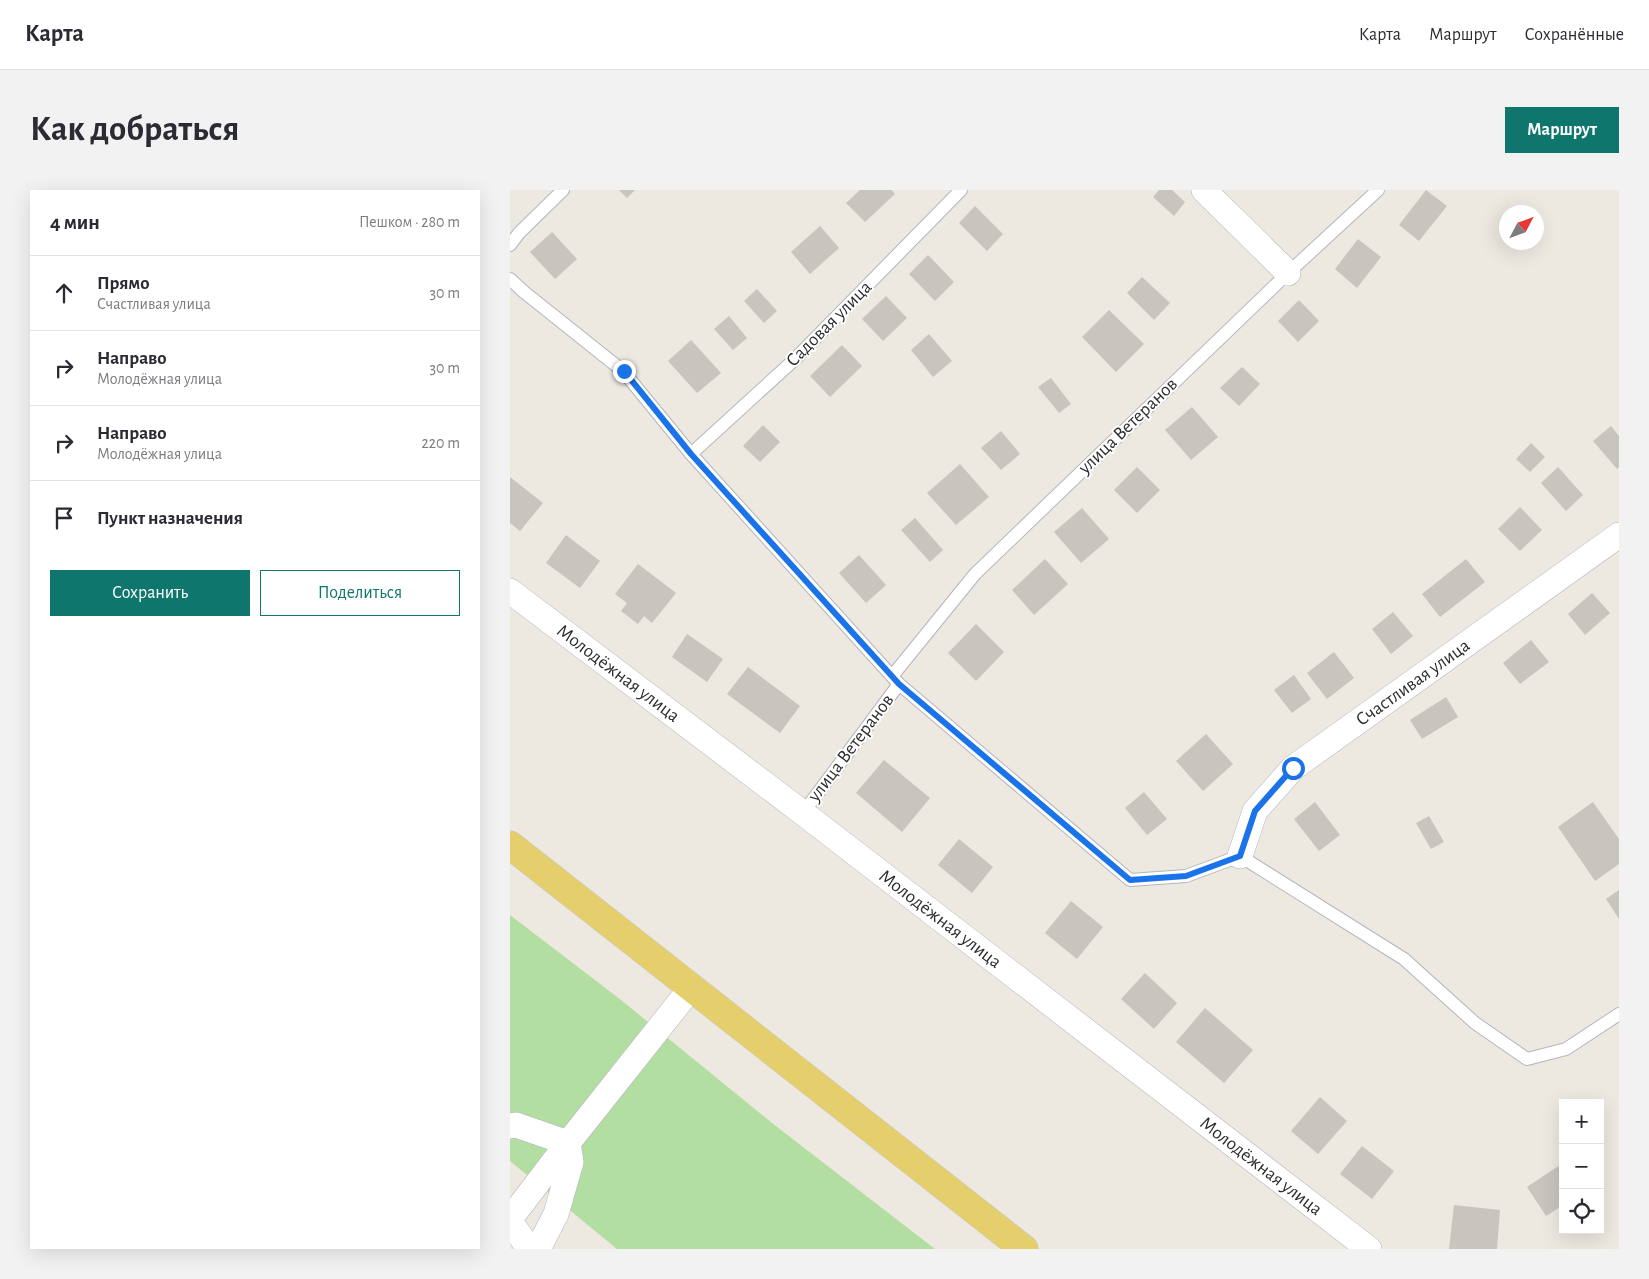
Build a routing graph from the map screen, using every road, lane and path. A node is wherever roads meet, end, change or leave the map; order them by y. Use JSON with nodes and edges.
{"nodes":[{"id":1,"x":562,"y":190,"type":"edge"},
{"id":2,"x":961,"y":190,"type":"edge"},
{"id":3,"x":1204,"y":190,"type":"edge"},
{"id":4,"x":1378,"y":190,"type":"edge"},
{"id":5,"x":510,"y":245,"type":"edge"},
{"id":6,"x":1288,"y":273,"type":"junction"},
{"id":7,"x":510,"y":279,"type":"edge"},
{"id":8,"x":691,"y":454,"type":"junction"},
{"id":9,"x":1619,"y":535,"type":"edge"},
{"id":10,"x":510,"y":591,"type":"edge"},
{"id":11,"x":896,"y":680,"type":"junction"},
{"id":12,"x":803,"y":813,"type":"junction"},
{"id":13,"x":510,"y":845,"type":"edge"},
{"id":14,"x":1240,"y":856,"type":"junction"},
{"id":15,"x":691,"y":988,"type":"junction"},
{"id":16,"x":1619,"y":1014,"type":"edge"},
{"id":17,"x":510,"y":1126,"type":"edge"},
{"id":18,"x":568,"y":1143,"type":"junction"},
{"id":19,"x":510,"y":1221,"type":"edge"},
{"id":20,"x":530,"y":1249,"type":"edge"},
{"id":21,"x":538,"y":1249,"type":"edge"},
{"id":22,"x":1024,"y":1249,"type":"edge"},
{"id":23,"x":1369,"y":1249,"type":"edge"}],
"edges":[{"from":1,"to":5,"type":"lane"},
{"from":2,"to":8,"type":"lane","name":"Садовая улица"},
{"from":3,"to":6,"type":"street"},
{"from":4,"to":6,"type":"lane","name":"улица Ветеранов"},
{"from":6,"to":11,"type":"lane","name":"улица Ветеранов"},
{"from":7,"to":8,"type":"lane"},
{"from":8,"to":11,"type":"lane"},
{"from":9,"to":14,"type":"street","name":"Счастливая улица"},
{"from":10,"to":12,"type":"street","name":"Молодёжная улица"},
{"from":11,"to":12,"type":"lane","name":"улица Ветеранов"},
{"from":11,"to":14,"type":"lane"},
{"from":12,"to":23,"type":"street","name":"Молодёжная улица"},
{"from":13,"to":15,"type":"main road"},
{"from":14,"to":16,"type":"lane"},
{"from":15,"to":18,"type":"street"},
{"from":15,"to":22,"type":"main road"},
{"from":17,"to":18,"type":"street"},
{"from":18,"to":19,"type":"street"},
{"from":18,"to":21,"type":"street"},
{"from":19,"to":20,"type":"street"}]}
